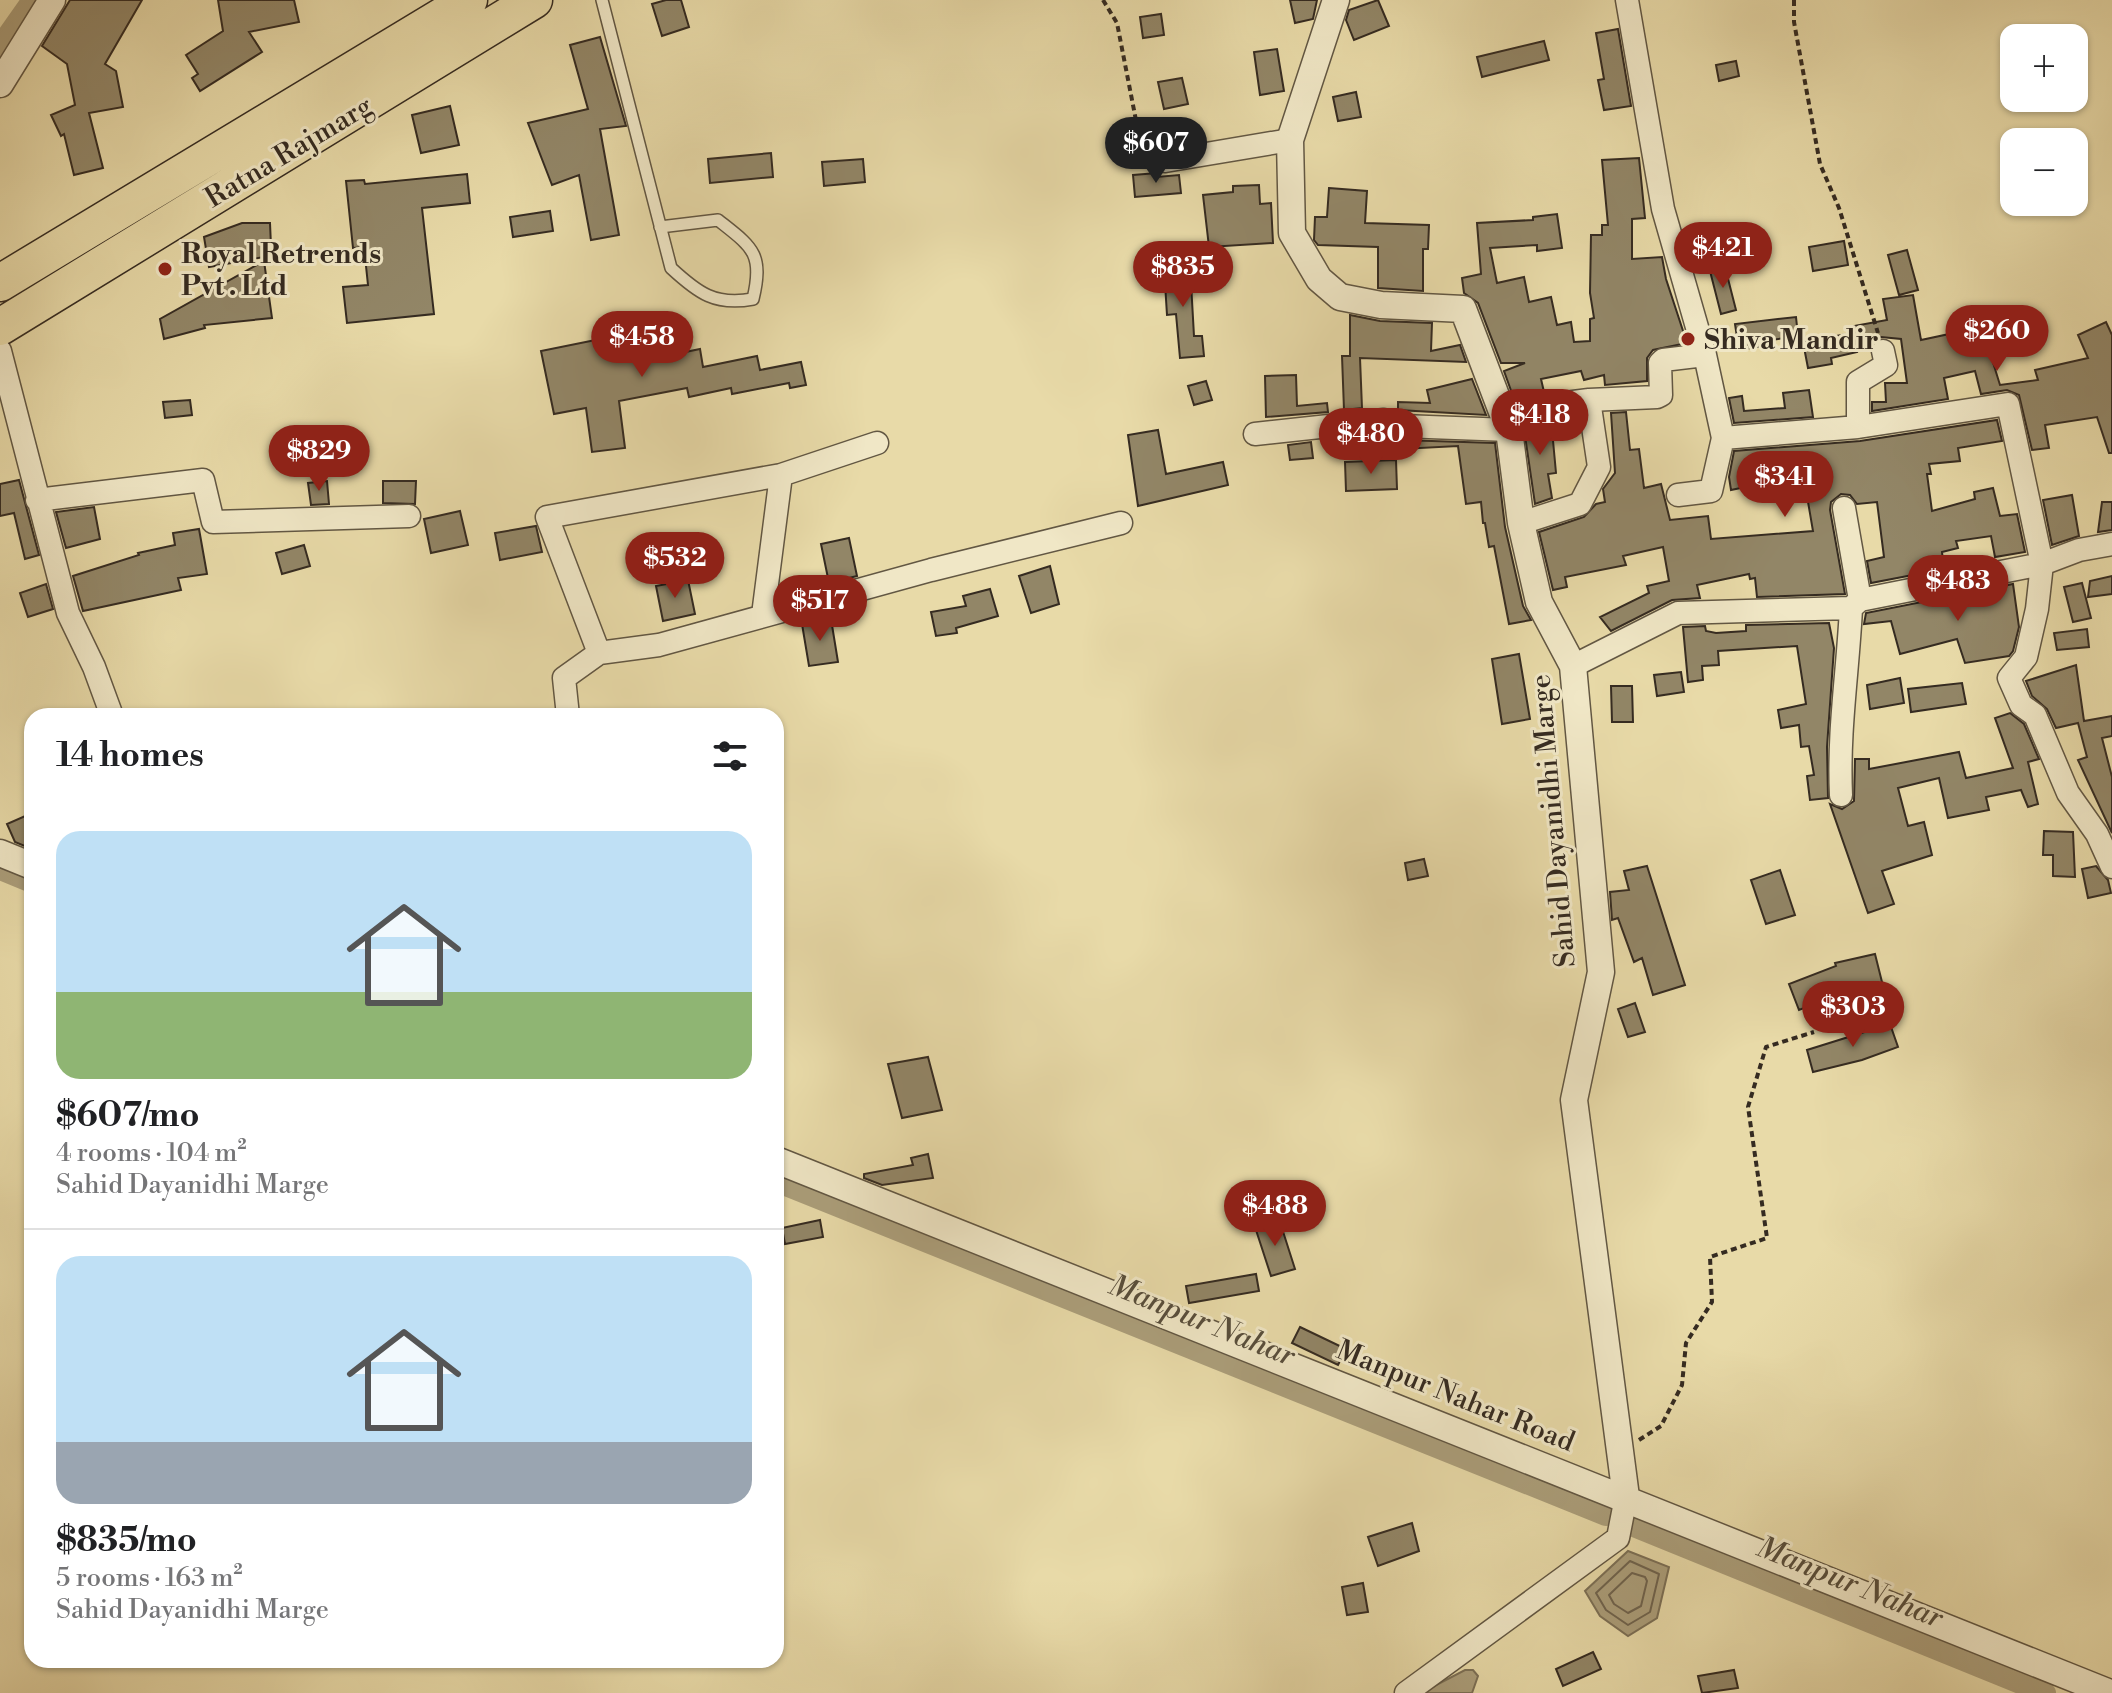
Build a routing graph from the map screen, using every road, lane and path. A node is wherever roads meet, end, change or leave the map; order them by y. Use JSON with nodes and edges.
{"nodes":[{"id":1,"x":52,"y":0,"type":"edge"},
{"id":2,"x":469,"y":0,"type":"edge"},
{"id":3,"x":534,"y":0,"type":"edge"},
{"id":4,"x":602,"y":0,"type":"edge"},
{"id":5,"x":1103,"y":0,"type":"edge"},
{"id":6,"x":1336,"y":0,"type":"edge"},
{"id":7,"x":1627,"y":0,"type":"edge"},
{"id":8,"x":1794,"y":0,"type":"edge"},
{"id":9,"x":0,"y":84,"type":"edge"},
{"id":10,"x":1290,"y":140,"type":"junction"},
{"id":11,"x":1165,"y":161,"type":"joint"},
{"id":12,"x":660,"y":227,"type":"junction"},
{"id":13,"x":0,"y":283,"type":"edge"},
{"id":14,"x":0,"y":327,"type":"edge"},
{"id":15,"x":0,"y":351,"type":"edge"},
{"id":16,"x":1883,"y":351,"type":"joint"},
{"id":17,"x":1705,"y":355,"type":"junction"},
{"id":18,"x":1589,"y":400,"type":"junction"},
{"id":19,"x":1506,"y":420,"type":"junction"},
{"id":20,"x":1858,"y":427,"type":"junction"},
{"id":21,"x":1255,"y":434,"type":"dead end"},
{"id":22,"x":1723,"y":438,"type":"junction"},
{"id":23,"x":877,"y":443,"type":"dead end"},
{"id":24,"x":781,"y":475,"type":"junction"},
{"id":25,"x":1678,"y":495,"type":"dead end"},
{"id":26,"x":37,"y":500,"type":"junction"},
{"id":27,"x":1844,"y":508,"type":"dead end"},
{"id":28,"x":409,"y":516,"type":"dead end"},
{"id":29,"x":1121,"y":523,"type":"dead end"},
{"id":30,"x":1521,"y":523,"type":"junction"},
{"id":31,"x":2112,"y":544,"type":"edge"},
{"id":32,"x":2042,"y":564,"type":"junction"},
{"id":33,"x":1855,"y":604,"type":"junction"},
{"id":34,"x":763,"y":615,"type":"junction"},
{"id":35,"x":599,"y":653,"type":"junction"},
{"id":36,"x":1573,"y":666,"type":"junction"},
{"id":37,"x":109,"y":708,"type":"edge"},
{"id":38,"x":567,"y":708,"type":"edge"},
{"id":39,"x":1841,"y":795,"type":"dead end"},
{"id":40,"x":0,"y":853,"type":"edge"},
{"id":41,"x":24,"y":863,"type":"edge"},
{"id":42,"x":2112,"y":867,"type":"edge"},
{"id":43,"x":1814,"y":1032,"type":"dead end"},
{"id":44,"x":784,"y":1163,"type":"edge"},
{"id":45,"x":1621,"y":1453,"type":"junction"},
{"id":46,"x":1626,"y":1497,"type":"junction"},
{"id":47,"x":1406,"y":1693,"type":"edge"},
{"id":48,"x":2110,"y":1693,"type":"edge"}],
"edges":[{"from":1,"to":9,"type":"street"},
{"from":2,"to":13,"type":"highway","name":"Ratna Rajmarg"},
{"from":3,"to":14,"type":"highway","name":"Ratna Rajmarg"},
{"from":4,"to":12,"type":"lane"},
{"from":5,"to":11,"type":"path"},
{"from":6,"to":10,"type":"street","name":"Sahid Dayanidhi Marge"},
{"from":7,"to":17,"type":"street"},
{"from":8,"to":16,"type":"path"},
{"from":10,"to":11,"type":"street"},
{"from":10,"to":19,"type":"street","name":"Sahid Dayanidhi Marge"},
{"from":12,"to":12,"type":"lane"},
{"from":15,"to":26,"type":"street"},
{"from":16,"to":20,"type":"street"},
{"from":17,"to":18,"type":"street"},
{"from":17,"to":22,"type":"street"},
{"from":18,"to":19,"type":"street"},
{"from":18,"to":30,"type":"street"},
{"from":19,"to":21,"type":"street"},
{"from":19,"to":30,"type":"street","name":"Sahid Dayanidhi Marge"},
{"from":20,"to":22,"type":"street"},
{"from":20,"to":32,"type":"street"},
{"from":22,"to":25,"type":"street"},
{"from":23,"to":24,"type":"street"},
{"from":24,"to":34,"type":"street"},
{"from":24,"to":35,"type":"street"},
{"from":26,"to":28,"type":"street"},
{"from":26,"to":37,"type":"street"},
{"from":27,"to":33,"type":"street"},
{"from":29,"to":34,"type":"street"},
{"from":30,"to":36,"type":"street","name":"Sahid Dayanidhi Marge"},
{"from":31,"to":32,"type":"street"},
{"from":32,"to":33,"type":"street"},
{"from":32,"to":42,"type":"street"},
{"from":33,"to":36,"type":"street"},
{"from":33,"to":39,"type":"street"},
{"from":34,"to":35,"type":"street"},
{"from":35,"to":38,"type":"street"},
{"from":36,"to":45,"type":"street","name":"Sahid Dayanidhi Marge"},
{"from":40,"to":41,"type":"street"},
{"from":43,"to":45,"type":"path"},
{"from":44,"to":46,"type":"street","name":"Manpur Nahar Road"},
{"from":45,"to":46,"type":"street","name":"Sahid Dayanidhi Marge"},
{"from":46,"to":47,"type":"street"},
{"from":46,"to":48,"type":"street","name":"Manpur Nahar Road"}]}
